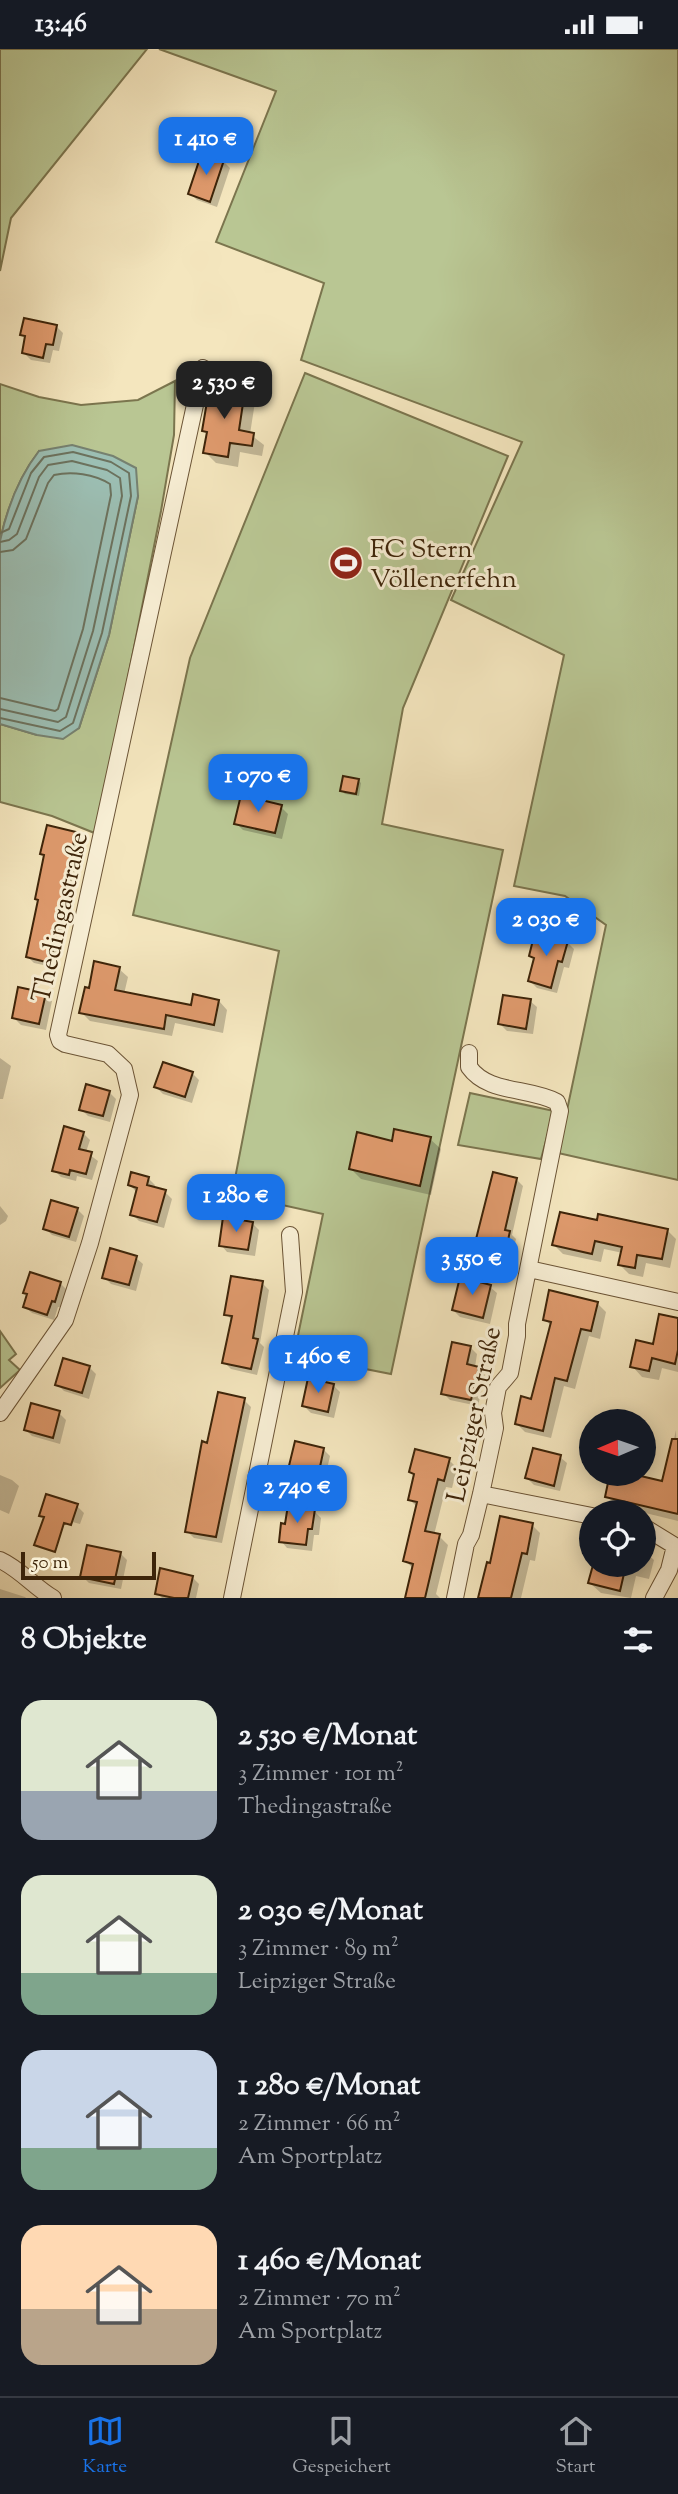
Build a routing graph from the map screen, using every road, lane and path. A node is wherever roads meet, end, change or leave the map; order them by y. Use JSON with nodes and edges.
{"nodes":[{"id":1,"x":203,"y":368,"type":"dead end"},
{"id":2,"x":468,"y":1053,"type":"dead end"},
{"id":3,"x":290,"y":1235,"type":"dead end"},
{"id":4,"x":529,"y":1269,"type":"junction"},
{"id":5,"x":678,"y":1302,"type":"edge"},
{"id":6,"x":0,"y":1413,"type":"edge"},
{"id":7,"x":481,"y":1494,"type":"junction"},
{"id":8,"x":579,"y":1513,"type":"edge"},
{"id":9,"x":656,"y":1534,"type":"edge"},
{"id":10,"x":0,"y":1560,"type":"edge"},
{"id":11,"x":53,"y":1598,"type":"edge"},
{"id":12,"x":232,"y":1598,"type":"edge"},
{"id":13,"x":454,"y":1598,"type":"edge"},
{"id":14,"x":654,"y":1598,"type":"edge"}],
"edges":[{"from":1,"to":6,"type":"street","name":"Thedingastraße"},
{"from":2,"to":4,"type":"street","name":"Leipziger Straße"},
{"from":3,"to":12,"type":"street"},
{"from":4,"to":5,"type":"street"},
{"from":4,"to":7,"type":"street","name":"Leipziger Straße"},
{"from":7,"to":8,"type":"street"},
{"from":7,"to":13,"type":"street","name":"Leipziger Straße"},
{"from":9,"to":14,"type":"street"},
{"from":10,"to":11,"type":"street"}]}
